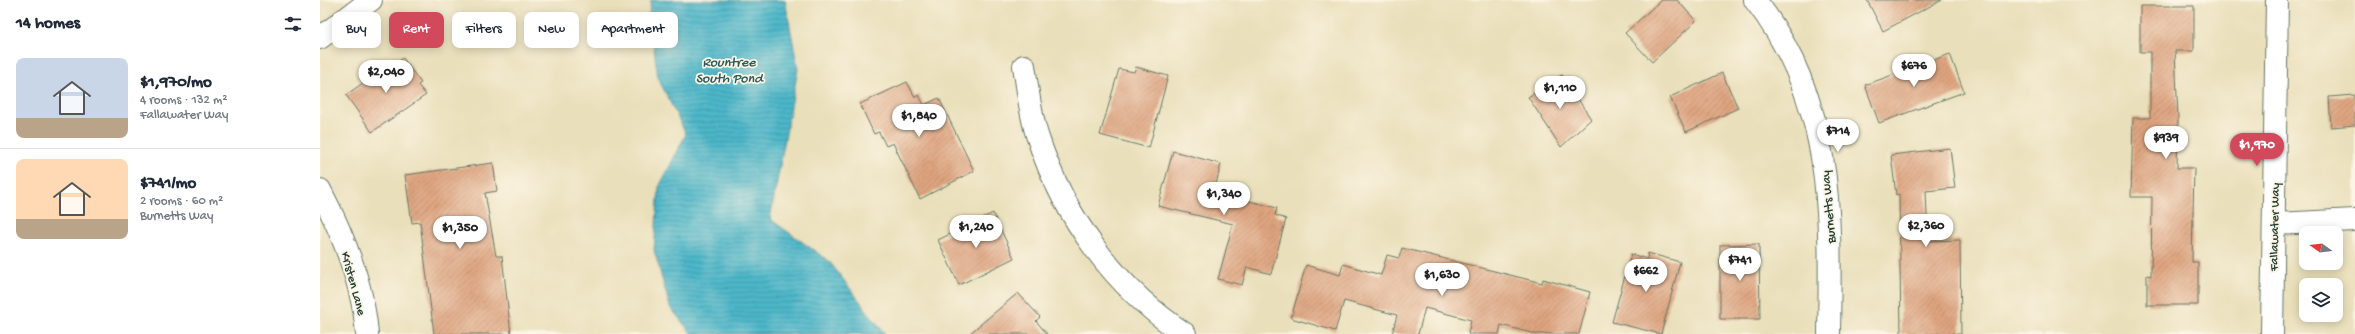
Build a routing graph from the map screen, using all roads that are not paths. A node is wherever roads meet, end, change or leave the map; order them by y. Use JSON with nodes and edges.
{"nodes":[{"id":1,"x":371,"y":0,"type":"edge"},
{"id":2,"x":1755,"y":0,"type":"edge"},
{"id":3,"x":2277,"y":0,"type":"edge"},
{"id":4,"x":320,"y":38,"type":"edge"},
{"id":5,"x":1024,"y":66,"type":"dead end"},
{"id":6,"x":320,"y":190,"type":"edge"},
{"id":7,"x":2355,"y":220,"type":"edge"},
{"id":8,"x":2274,"y":224,"type":"junction"},
{"id":9,"x":367,"y":334,"type":"edge"},
{"id":10,"x":1185,"y":334,"type":"edge"},
{"id":11,"x":1829,"y":334,"type":"edge"},
{"id":12,"x":2272,"y":334,"type":"edge"}],
"edges":[{"from":1,"to":4,"type":"street"},
{"from":2,"to":11,"type":"street","name":"Burnetts Way"},
{"from":3,"to":8,"type":"street","name":"Fallawater Way"},
{"from":5,"to":10,"type":"street"},
{"from":6,"to":9,"type":"street","name":"Kristen Lane"},
{"from":7,"to":8,"type":"street"},
{"from":8,"to":12,"type":"street","name":"Fallawater Way"}]}
